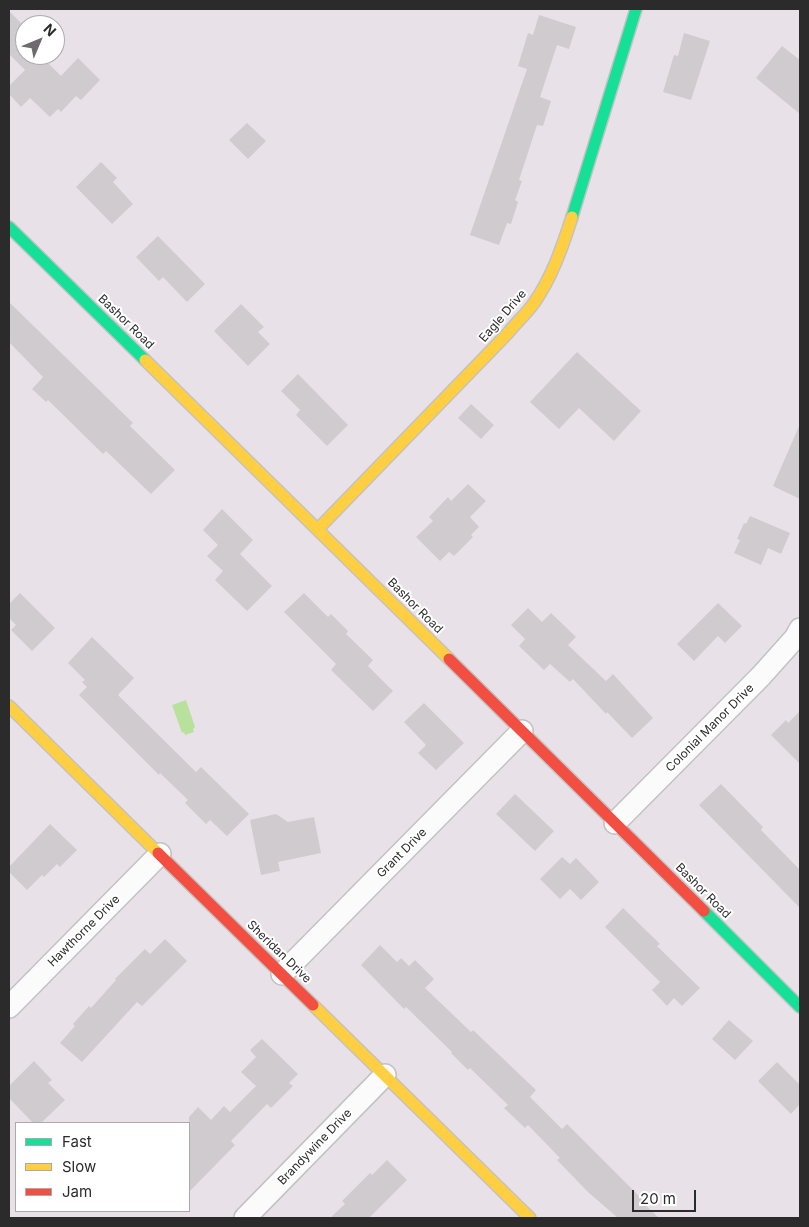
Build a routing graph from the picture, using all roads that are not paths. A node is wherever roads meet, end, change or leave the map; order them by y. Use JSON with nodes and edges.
{"nodes":[{"id":1,"x":636,"y":9,"type":"edge"},
{"id":2,"x":9,"y":227,"type":"edge"},
{"id":3,"x":318,"y":529,"type":"junction"},
{"id":4,"x":800,"y":629,"type":"edge"},
{"id":5,"x":9,"y":706,"type":"edge"},
{"id":6,"x":522,"y":731,"type":"junction"},
{"id":7,"x":615,"y":823,"type":"junction"},
{"id":8,"x":160,"y":854,"type":"junction"},
{"id":9,"x":282,"y":974,"type":"junction"},
{"id":10,"x":9,"y":1007,"type":"edge"},
{"id":11,"x":800,"y":1007,"type":"edge"},
{"id":12,"x":385,"y":1075,"type":"junction"},
{"id":13,"x":245,"y":1218,"type":"edge"},
{"id":14,"x":530,"y":1218,"type":"edge"}],
"edges":[{"from":1,"to":3,"type":"street","name":"Eagle Drive"},
{"from":2,"to":3,"type":"street","name":"Bashor Road"},
{"from":3,"to":6,"type":"street","name":"Bashor Road"},
{"from":4,"to":7,"type":"street","name":"Colonial Manor Drive"},
{"from":5,"to":8,"type":"street","name":"Sheridan Drive"},
{"from":6,"to":7,"type":"street","name":"Bashor Road"},
{"from":6,"to":9,"type":"street","name":"Grant Drive"},
{"from":7,"to":11,"type":"street","name":"Bashor Road"},
{"from":8,"to":9,"type":"street","name":"Sheridan Drive"},
{"from":8,"to":10,"type":"street","name":"Hawthorne Drive"},
{"from":9,"to":12,"type":"street","name":"Sheridan Drive"},
{"from":12,"to":13,"type":"street","name":"Brandywine Drive"},
{"from":12,"to":14,"type":"street","name":"Sheridan Drive"}]}
